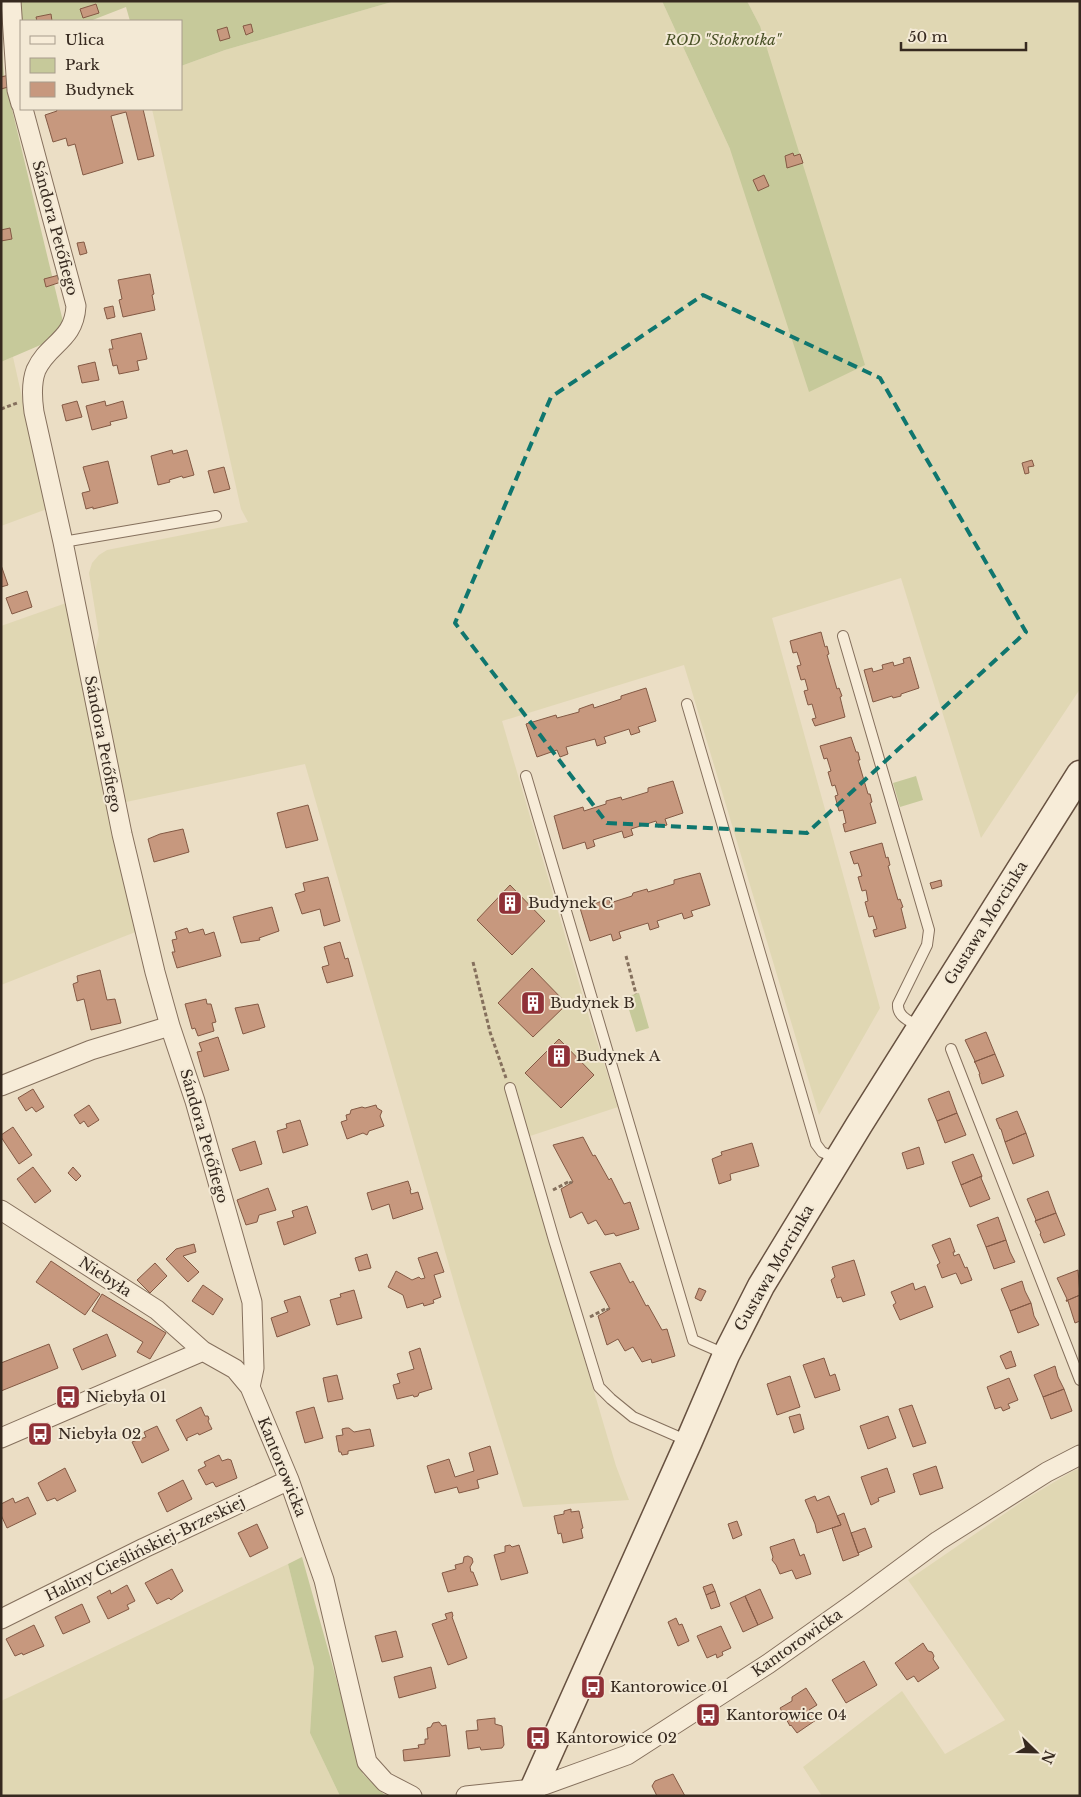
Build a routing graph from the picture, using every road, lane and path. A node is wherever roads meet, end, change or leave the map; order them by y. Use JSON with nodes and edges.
{"nodes":[{"id":1,"x":11,"y":10,"type":"edge"},
{"id":2,"x":20,"y":100,"type":"edge"},
{"id":3,"x":23,"y":110,"type":"edge"},
{"id":4,"x":216,"y":516,"type":"dead end"},
{"id":5,"x":63,"y":542,"type":"junction"},
{"id":6,"x":843,"y":636,"type":"dead end"},
{"id":7,"x":687,"y":704,"type":"dead end"},
{"id":8,"x":1080,"y":774,"type":"edge"},
{"id":9,"x":526,"y":776,"type":"dead end"},
{"id":10,"x":626,"y":956,"type":"dead end"},
{"id":11,"x":473,"y":962,"type":"dead end"},
{"id":12,"x":636,"y":994,"type":"dead end"},
{"id":13,"x":170,"y":1026,"type":"junction"},
{"id":14,"x":920,"y":1027,"type":"junction"},
{"id":15,"x":951,"y":1049,"type":"dead end"},
{"id":16,"x":1,"y":1086,"type":"edge"},
{"id":17,"x":510,"y":1088,"type":"joint"},
{"id":18,"x":838,"y":1160,"type":"junction"},
{"id":19,"x":571,"y":1184,"type":"dead end"},
{"id":20,"x":541,"y":1196,"type":"junction"},
{"id":21,"x":1,"y":1210,"type":"edge"},
{"id":22,"x":608,"y":1310,"type":"dead end"},
{"id":23,"x":579,"y":1323,"type":"junction"},
{"id":24,"x":203,"y":1351,"type":"junction"},
{"id":25,"x":726,"y":1354,"type":"junction"},
{"id":26,"x":1080,"y":1380,"type":"edge"},
{"id":27,"x":250,"y":1387,"type":"junction"},
{"id":28,"x":1,"y":1438,"type":"edge"},
{"id":29,"x":689,"y":1441,"type":"junction"},
{"id":30,"x":1080,"y":1455,"type":"edge"},
{"id":31,"x":289,"y":1480,"type":"junction"},
{"id":32,"x":1,"y":1619,"type":"edge"},
{"id":33,"x":532,"y":1792,"type":"edge"},
{"id":34,"x":412,"y":1796,"type":"edge"},
{"id":35,"x":466,"y":1796,"type":"edge"}],
"edges":[{"from":1,"to":2,"type":"street"},
{"from":3,"to":5,"type":"street","name":"Sándora Petőfiego"},
{"from":4,"to":5,"type":"lane"},
{"from":5,"to":13,"type":"street","name":"Sándora Petőfiego"},
{"from":6,"to":14,"type":"lane"},
{"from":7,"to":18,"type":"lane"},
{"from":8,"to":14,"type":"street","name":"Gustawa Morcinka"},
{"from":9,"to":25,"type":"lane"},
{"from":10,"to":12,"type":"path"},
{"from":11,"to":17,"type":"path"},
{"from":13,"to":16,"type":"street"},
{"from":13,"to":27,"type":"street","name":"Sándora Petőfiego"},
{"from":14,"to":18,"type":"street","name":"Gustawa Morcinka"},
{"from":15,"to":26,"type":"lane"},
{"from":17,"to":20,"type":"lane"},
{"from":18,"to":25,"type":"street","name":"Gustawa Morcinka"},
{"from":19,"to":20,"type":"path"},
{"from":20,"to":23,"type":"lane"},
{"from":21,"to":24,"type":"street","name":"Niebyła"},
{"from":22,"to":23,"type":"path"},
{"from":23,"to":29,"type":"lane"},
{"from":24,"to":27,"type":"street","name":"Kantorowicka"},
{"from":24,"to":28,"type":"street"},
{"from":25,"to":29,"type":"street","name":"Gustawa Morcinka"},
{"from":27,"to":31,"type":"street","name":"Kantorowicka"},
{"from":29,"to":33,"type":"street","name":"Gustawa Morcinka"},
{"from":30,"to":33,"type":"street","name":"Kantorowicka"},
{"from":31,"to":32,"type":"street","name":"Haliny Cieślińskiej-Brzeskiej"},
{"from":31,"to":34,"type":"street","name":"Kantorowicka"},
{"from":33,"to":35,"type":"street","name":"Kantorowicka"}]}
